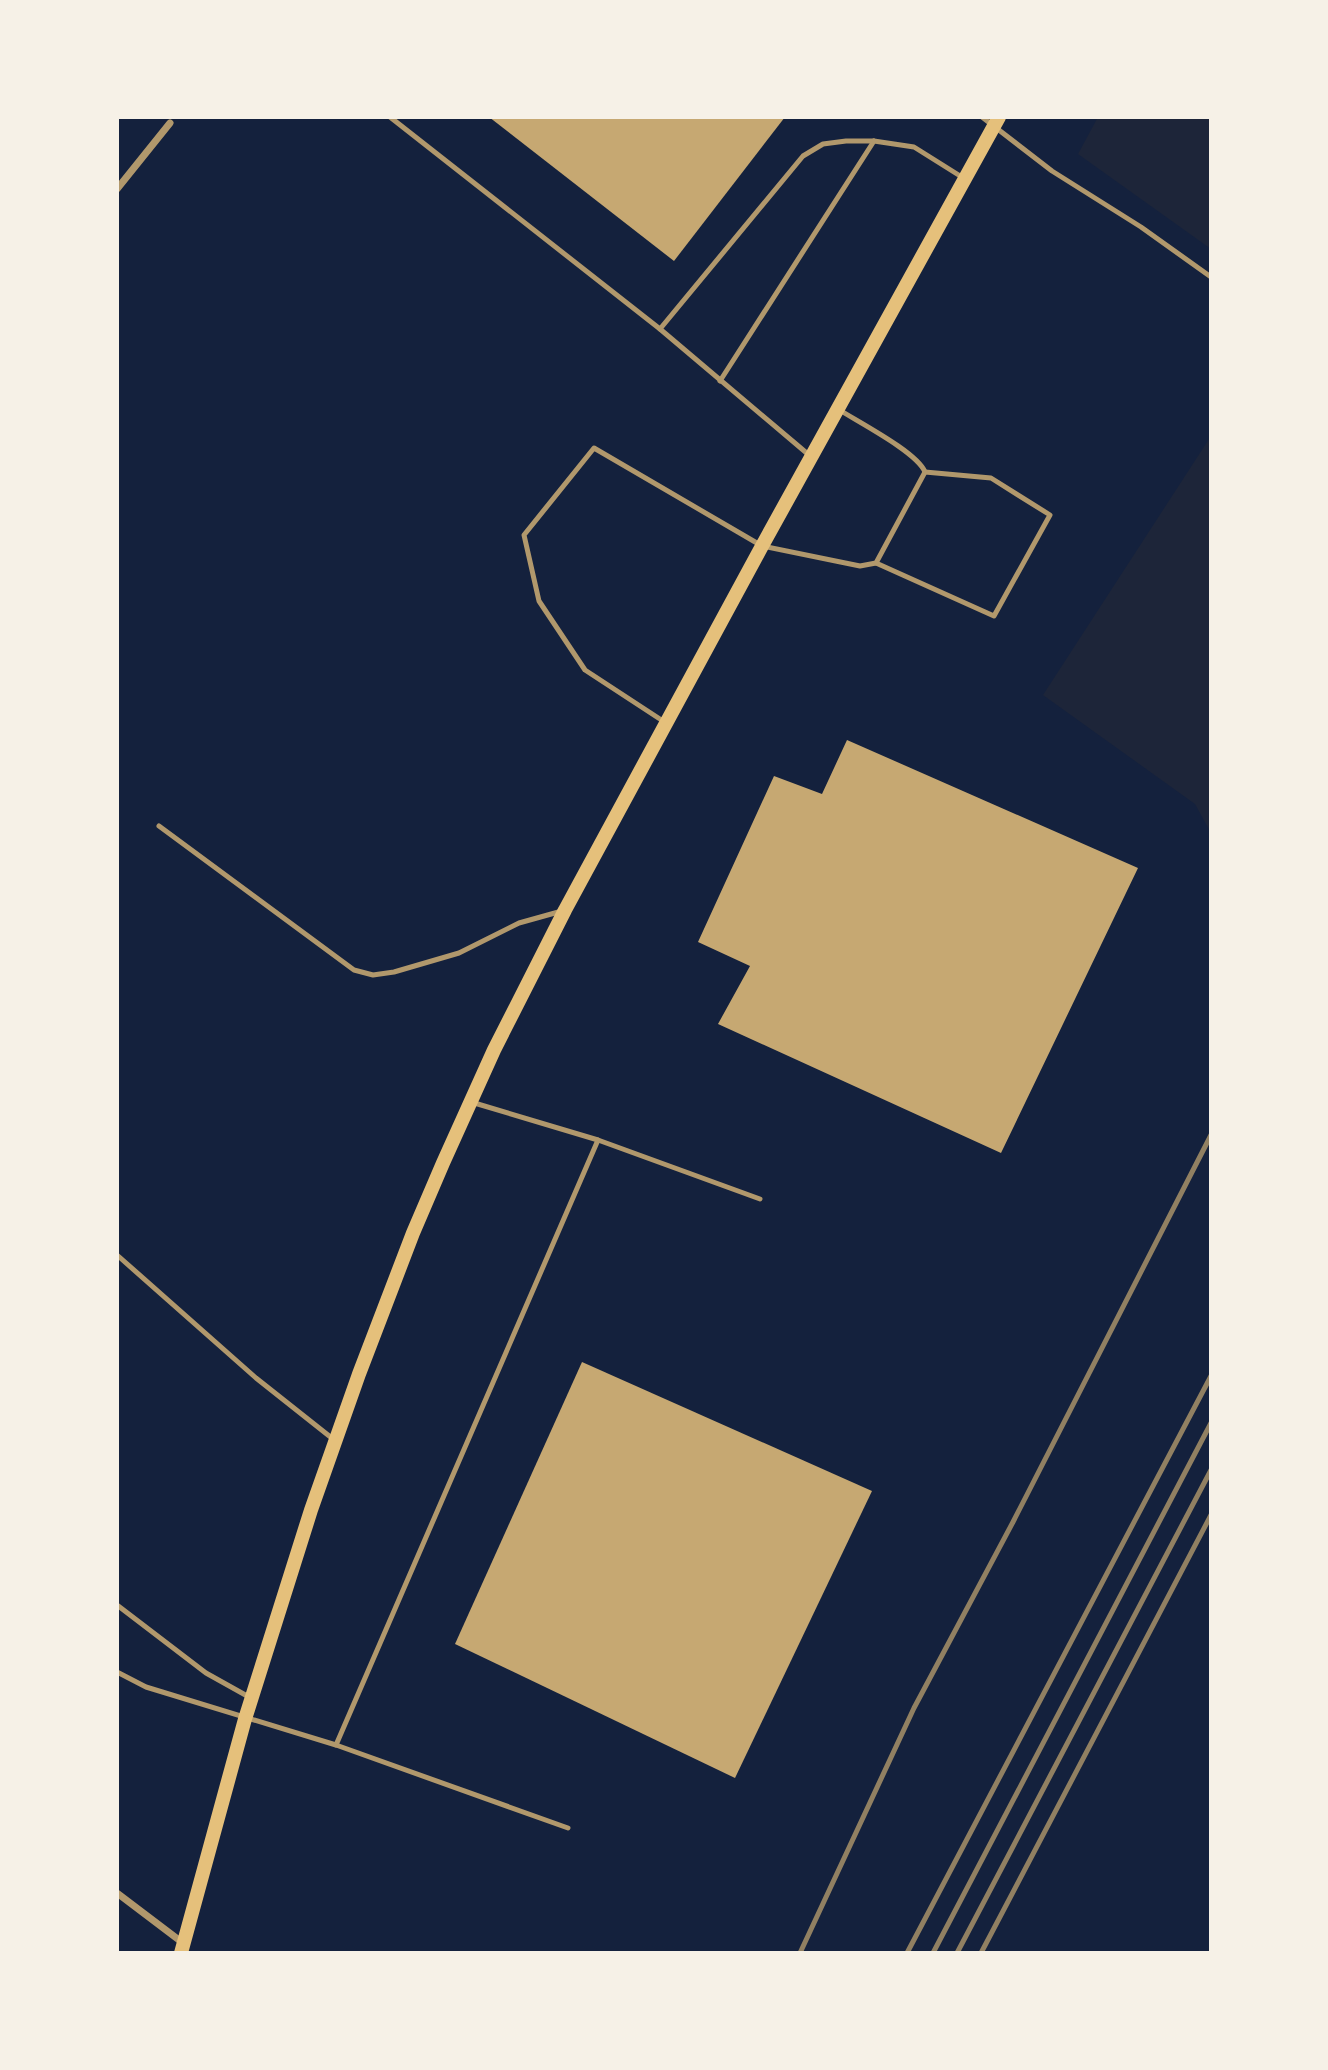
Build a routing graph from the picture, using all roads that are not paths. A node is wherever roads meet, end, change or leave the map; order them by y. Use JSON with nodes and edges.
{"nodes":[{"id":1,"x":390,"y":117,"type":"edge"},
{"id":2,"x":982,"y":117,"type":"edge"},
{"id":3,"x":996,"y":122,"type":"edge"},
{"id":4,"x":170,"y":123,"type":"dead end"},
{"id":5,"x":874,"y":141,"type":"junction"},
{"id":6,"x":965,"y":180,"type":"junction"},
{"id":7,"x":117,"y":189,"type":"edge"},
{"id":8,"x":1211,"y":277,"type":"edge"},
{"id":9,"x":660,"y":330,"type":"junction"},
{"id":10,"x":720,"y":381,"type":"junction"},
{"id":11,"x":838,"y":409,"type":"junction"},
{"id":12,"x":812,"y":457,"type":"junction"},
{"id":13,"x":925,"y":472,"type":"junction"},
{"id":14,"x":762,"y":546,"type":"junction"},
{"id":15,"x":876,"y":563,"type":"junction"},
{"id":16,"x":667,"y":723,"type":"junction"},
{"id":17,"x":159,"y":826,"type":"dead end"},
{"id":18,"x":565,"y":910,"type":"junction"},
{"id":19,"x":471,"y":1102,"type":"junction"},
{"id":20,"x":598,"y":1140,"type":"junction"},
{"id":21,"x":760,"y":1199,"type":"dead end"},
{"id":22,"x":117,"y":1255,"type":"edge"},
{"id":23,"x":335,"y":1441,"type":"junction"},
{"id":24,"x":117,"y":1605,"type":"edge"},
{"id":25,"x":117,"y":1672,"type":"edge"},
{"id":26,"x":252,"y":1698,"type":"junction"},
{"id":27,"x":245,"y":1719,"type":"junction"},
{"id":28,"x":336,"y":1745,"type":"junction"},
{"id":29,"x":568,"y":1828,"type":"dead end"},
{"id":30,"x":117,"y":1893,"type":"edge"},
{"id":31,"x":183,"y":1948,"type":"edge"}],
"edges":[{"from":1,"to":9,"type":"lane"},
{"from":2,"to":3,"type":"lane"},
{"from":3,"to":6,"type":"main road"},
{"from":3,"to":8,"type":"lane"},
{"from":4,"to":7,"type":"street"},
{"from":5,"to":6,"type":"lane"},
{"from":5,"to":9,"type":"lane"},
{"from":5,"to":10,"type":"lane"},
{"from":6,"to":11,"type":"main road"},
{"from":9,"to":10,"type":"lane"},
{"from":10,"to":12,"type":"lane"},
{"from":11,"to":12,"type":"main road"},
{"from":11,"to":13,"type":"lane"},
{"from":12,"to":14,"type":"main road"},
{"from":13,"to":15,"type":"lane"},
{"from":13,"to":15,"type":"lane"},
{"from":14,"to":15,"type":"lane"},
{"from":14,"to":16,"type":"main road"},
{"from":14,"to":16,"type":"lane"},
{"from":16,"to":18,"type":"main road"},
{"from":17,"to":18,"type":"lane"},
{"from":18,"to":19,"type":"main road"},
{"from":19,"to":20,"type":"lane"},
{"from":19,"to":23,"type":"main road"},
{"from":20,"to":21,"type":"lane"},
{"from":20,"to":28,"type":"lane"},
{"from":22,"to":23,"type":"lane"},
{"from":23,"to":26,"type":"main road"},
{"from":24,"to":26,"type":"lane"},
{"from":25,"to":27,"type":"lane"},
{"from":26,"to":27,"type":"main road"},
{"from":27,"to":28,"type":"lane"},
{"from":27,"to":31,"type":"main road"},
{"from":28,"to":29,"type":"lane"},
{"from":30,"to":31,"type":"street"}]}
